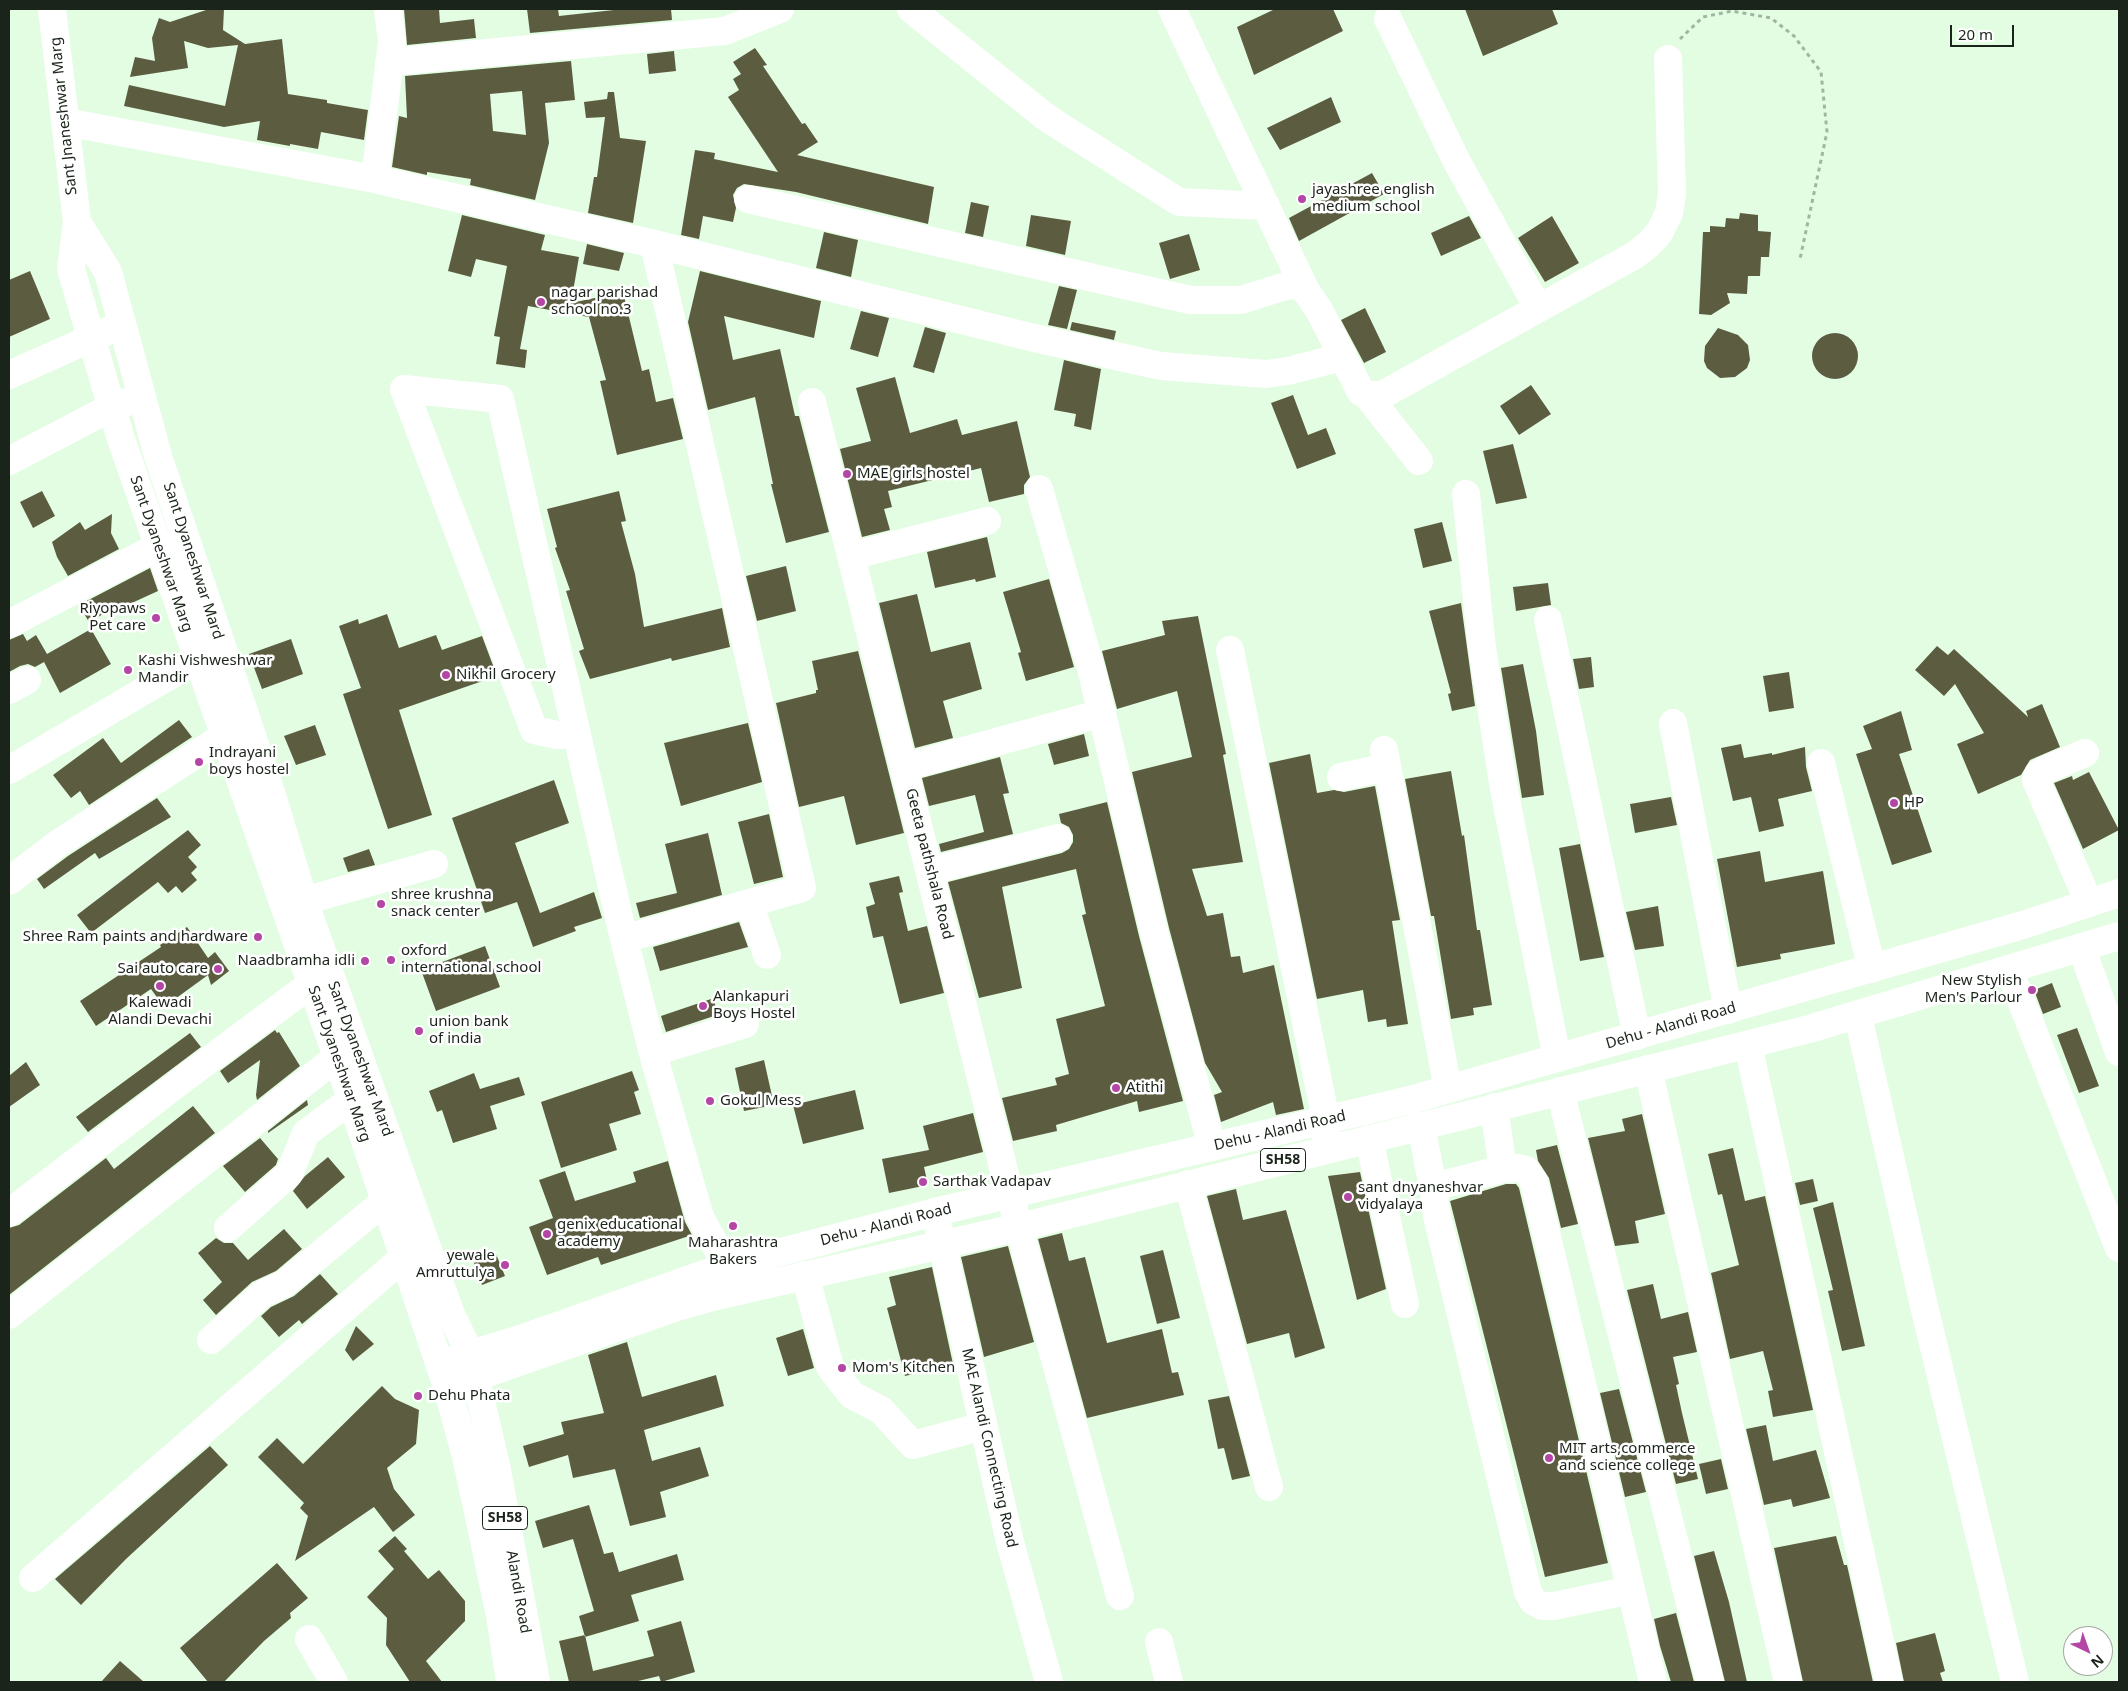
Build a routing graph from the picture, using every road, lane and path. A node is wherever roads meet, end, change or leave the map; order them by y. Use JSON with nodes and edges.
{"nodes":[{"id":1,"x":52,"y":9,"type":"edge"},
{"id":2,"x":388,"y":9,"type":"edge"},
{"id":3,"x":780,"y":9,"type":"edge"},
{"id":4,"x":911,"y":9,"type":"edge"},
{"id":5,"x":1172,"y":9,"type":"edge"},
{"id":6,"x":1388,"y":19,"type":"dead end"},
{"id":7,"x":1668,"y":59,"type":"joint"},
{"id":8,"x":389,"y":62,"type":"junction"},
{"id":9,"x":64,"y":122,"type":"junction"},
{"id":10,"x":375,"y":179,"type":"junction"},
{"id":11,"x":748,"y":199,"type":"dead end"},
{"id":12,"x":1266,"y":206,"type":"junction"},
{"id":13,"x":77,"y":222,"type":"junction"},
{"id":14,"x":654,"y":244,"type":"junction"},
{"id":15,"x":1800,"y":259,"type":"dead end"},
{"id":16,"x":1306,"y":291,"type":"junction"},
{"id":17,"x":1538,"y":308,"type":"junction"},
{"id":18,"x":121,"y":325,"type":"junction"},
{"id":19,"x":90,"y":338,"type":"junction"},
{"id":20,"x":1342,"y":358,"type":"junction"},
{"id":21,"x":9,"y":375,"type":"edge"},
{"id":22,"x":1367,"y":395,"type":"junction"},
{"id":23,"x":142,"y":397,"type":"junction"},
{"id":24,"x":812,"y":402,"type":"dead end"},
{"id":25,"x":112,"y":407,"type":"junction"},
{"id":26,"x":9,"y":461,"type":"edge"},
{"id":27,"x":1418,"y":461,"type":"dead end"},
{"id":28,"x":1040,"y":489,"type":"dead end"},
{"id":29,"x":1466,"y":494,"type":"dead end"},
{"id":30,"x":986,"y":521,"type":"dead end"},
{"id":31,"x":187,"y":542,"type":"junction"},
{"id":32,"x":159,"y":546,"type":"junction"},
{"id":33,"x":851,"y":556,"type":"junction"},
{"id":34,"x":1548,"y":620,"type":"dead end"},
{"id":35,"x":9,"y":624,"type":"edge"},
{"id":36,"x":1230,"y":650,"type":"dead end"},
{"id":37,"x":210,"y":656,"type":"junction"},
{"id":38,"x":1102,"y":713,"type":"junction"},
{"id":39,"x":1673,"y":723,"type":"dead end"},
{"id":40,"x":236,"y":731,"type":"junction"},
{"id":41,"x":577,"y":735,"type":"junction"},
{"id":42,"x":2085,"y":753,"type":"dead end"},
{"id":43,"x":1821,"y":764,"type":"dead end"},
{"id":44,"x":905,"y":767,"type":"junction"},
{"id":45,"x":9,"y":770,"type":"edge"},
{"id":46,"x":1341,"y":777,"type":"dead end"},
{"id":47,"x":259,"y":796,"type":"junction"},
{"id":48,"x":1058,"y":838,"type":"dead end"},
{"id":49,"x":434,"y":864,"type":"dead end"},
{"id":50,"x":930,"y":871,"type":"junction"},
{"id":51,"x":9,"y":882,"type":"edge"},
{"id":52,"x":2119,"y":893,"type":"edge"},
{"id":53,"x":304,"y":901,"type":"junction"},
{"id":54,"x":749,"y":903,"type":"junction"},
{"id":55,"x":2089,"y":903,"type":"junction"},
{"id":56,"x":2119,"y":936,"type":"edge"},
{"id":57,"x":624,"y":939,"type":"junction"},
{"id":58,"x":2082,"y":949,"type":"junction"},
{"id":59,"x":767,"y":955,"type":"dead end"},
{"id":60,"x":1872,"y":969,"type":"junction"},
{"id":61,"x":2009,"y":970,"type":"junction"},
{"id":62,"x":321,"y":980,"type":"junction"},
{"id":63,"x":1728,"y":1010,"type":"junction"},
{"id":64,"x":1858,"y":1016,"type":"junction"},
{"id":65,"x":745,"y":1024,"type":"dead end"},
{"id":66,"x":1637,"y":1036,"type":"junction"},
{"id":67,"x":1748,"y":1045,"type":"junction"},
{"id":68,"x":653,"y":1052,"type":"junction"},
{"id":69,"x":2119,"y":1052,"type":"edge"},
{"id":70,"x":346,"y":1053,"type":"junction"},
{"id":71,"x":1556,"y":1058,"type":"junction"},
{"id":72,"x":1648,"y":1069,"type":"junction"},
{"id":73,"x":1448,"y":1089,"type":"junction"},
{"id":74,"x":1560,"y":1091,"type":"junction"},
{"id":75,"x":351,"y":1100,"type":"junction"},
{"id":76,"x":1494,"y":1107,"type":"junction"},
{"id":77,"x":1326,"y":1120,"type":"junction"},
{"id":78,"x":1421,"y":1126,"type":"junction"},
{"id":79,"x":374,"y":1131,"type":"junction"},
{"id":80,"x":1369,"y":1139,"type":"junction"},
{"id":81,"x":1212,"y":1147,"type":"junction"},
{"id":82,"x":1327,"y":1149,"type":"junction"},
{"id":83,"x":1503,"y":1169,"type":"junction"},
{"id":84,"x":1188,"y":1184,"type":"junction"},
{"id":85,"x":1010,"y":1195,"type":"junction"},
{"id":86,"x":396,"y":1197,"type":"junction"},
{"id":87,"x":1435,"y":1197,"type":"junction"},
{"id":88,"x":935,"y":1212,"type":"junction"},
{"id":89,"x":9,"y":1213,"type":"edge"},
{"id":90,"x":1020,"y":1227,"type":"junction"},
{"id":91,"x":228,"y":1228,"type":"dead end"},
{"id":92,"x":942,"y":1244,"type":"junction"},
{"id":93,"x":2119,"y":1248,"type":"edge"},
{"id":94,"x":404,"y":1257,"type":"junction"},
{"id":95,"x":727,"y":1266,"type":"junction"},
{"id":96,"x":805,"y":1275,"type":"junction"},
{"id":97,"x":1405,"y":1304,"type":"dead end"},
{"id":98,"x":9,"y":1315,"type":"edge"},
{"id":99,"x":211,"y":1340,"type":"dead end"},
{"id":100,"x":473,"y":1366,"type":"junction"},
{"id":101,"x":443,"y":1376,"type":"junction"},
{"id":102,"x":984,"y":1426,"type":"junction"},
{"id":103,"x":1269,"y":1486,"type":"dead end"},
{"id":104,"x":33,"y":1578,"type":"dead end"},
{"id":105,"x":1631,"y":1590,"type":"junction"},
{"id":106,"x":1120,"y":1596,"type":"dead end"},
{"id":107,"x":309,"y":1639,"type":"dead end"},
{"id":108,"x":1159,"y":1642,"type":"dead end"},
{"id":109,"x":334,"y":1682,"type":"edge"},
{"id":110,"x":510,"y":1682,"type":"edge"},
{"id":111,"x":536,"y":1682,"type":"edge"},
{"id":112,"x":1049,"y":1682,"type":"edge"},
{"id":113,"x":1169,"y":1682,"type":"edge"},
{"id":114,"x":1653,"y":1682,"type":"edge"},
{"id":115,"x":1710,"y":1682,"type":"edge"},
{"id":116,"x":1788,"y":1682,"type":"edge"},
{"id":117,"x":1888,"y":1682,"type":"edge"},
{"id":118,"x":2015,"y":1682,"type":"edge"}],
"edges":[{"from":1,"to":9,"type":"street","name":"Sant Jnaneshwar Marg"},
{"from":2,"to":8,"type":"street"},
{"from":3,"to":8,"type":"street"},
{"from":4,"to":12,"type":"street"},
{"from":5,"to":12,"type":"street"},
{"from":6,"to":17,"type":"street"},
{"from":7,"to":15,"type":"path"},
{"from":7,"to":17,"type":"street"},
{"from":8,"to":10,"type":"street"},
{"from":9,"to":10,"type":"street"},
{"from":9,"to":13,"type":"street","name":"Sant Jnaneshwar Marg"},
{"from":10,"to":14,"type":"street"},
{"from":11,"to":16,"type":"street"},
{"from":12,"to":16,"type":"street"},
{"from":13,"to":18,"type":"street","name":"Sant Dyaneshwar Mard"},
{"from":13,"to":19,"type":"street","name":"Sant Dyaneshwar Marg"},
{"from":14,"to":20,"type":"street"},
{"from":14,"to":54,"type":"street"},
{"from":16,"to":20,"type":"street"},
{"from":17,"to":22,"type":"street"},
{"from":18,"to":19,"type":"street"},
{"from":18,"to":23,"type":"street","name":"Sant Dyaneshwar Mard"},
{"from":19,"to":21,"type":"street"},
{"from":19,"to":25,"type":"street","name":"Sant Dyaneshwar Marg"},
{"from":20,"to":22,"type":"street"},
{"from":22,"to":27,"type":"street"},
{"from":23,"to":25,"type":"street"},
{"from":23,"to":31,"type":"street","name":"Sant Dyaneshwar Mard"},
{"from":24,"to":33,"type":"street","name":"Geeta pathshala Road"},
{"from":25,"to":26,"type":"street"},
{"from":25,"to":32,"type":"street","name":"Sant Dyaneshwar Marg"},
{"from":28,"to":38,"type":"street"},
{"from":29,"to":71,"type":"street"},
{"from":30,"to":33,"type":"street"},
{"from":31,"to":32,"type":"street"},
{"from":31,"to":37,"type":"street","name":"Sant Dyaneshwar Mard"},
{"from":32,"to":35,"type":"street"},
{"from":32,"to":37,"type":"street","name":"Sant Dyaneshwar Marg"},
{"from":33,"to":44,"type":"street","name":"Geeta pathshala Road"},
{"from":34,"to":66,"type":"street"},
{"from":36,"to":77,"type":"street"},
{"from":37,"to":40,"type":"street","name":"Sant Dyaneshwar Marg"},
{"from":37,"to":45,"type":"street"},
{"from":38,"to":44,"type":"street"},
{"from":38,"to":81,"type":"street"},
{"from":39,"to":63,"type":"street"},
{"from":40,"to":47,"type":"street","name":"Sant Dyaneshwar Marg"},
{"from":40,"to":51,"type":"street"},
{"from":41,"to":41,"type":"street"},
{"from":41,"to":57,"type":"street"},
{"from":42,"to":55,"type":"street"},
{"from":43,"to":60,"type":"street"},
{"from":44,"to":50,"type":"street","name":"Geeta pathshala Road"},
{"from":46,"to":73,"type":"street"},
{"from":47,"to":53,"type":"street","name":"Sant Dyaneshwar Mard"},
{"from":47,"to":62,"type":"street","name":"Sant Dyaneshwar Marg"},
{"from":48,"to":50,"type":"street"},
{"from":49,"to":53,"type":"street"},
{"from":50,"to":85,"type":"street","name":"Geeta pathshala Road"},
{"from":52,"to":55,"type":"street","name":"Dehu - Alandi Road","number":"SH58"},
{"from":53,"to":62,"type":"street","name":"Sant Dyaneshwar Mard"},
{"from":54,"to":57,"type":"street"},
{"from":54,"to":59,"type":"street"},
{"from":55,"to":60,"type":"street","name":"Dehu - Alandi Road","number":"SH58"},
{"from":56,"to":58,"type":"street","name":"Dehu - Alandi Road","number":"SH58"},
{"from":57,"to":68,"type":"street"},
{"from":58,"to":61,"type":"street","name":"Dehu - Alandi Road","number":"SH58"},
{"from":58,"to":69,"type":"street"},
{"from":60,"to":63,"type":"street","name":"Dehu - Alandi Road","number":"SH58"},
{"from":61,"to":64,"type":"street","name":"Dehu - Alandi Road","number":"SH58"},
{"from":61,"to":93,"type":"street"},
{"from":62,"to":70,"type":"street","name":"Sant Dyaneshwar Marg"},
{"from":62,"to":89,"type":"street"},
{"from":63,"to":66,"type":"street","name":"Dehu - Alandi Road","number":"SH58"},
{"from":64,"to":67,"type":"street","name":"Dehu - Alandi Road","number":"SH58"},
{"from":64,"to":118,"type":"street"},
{"from":65,"to":68,"type":"street"},
{"from":66,"to":71,"type":"street","name":"Dehu - Alandi Road","number":"SH58"},
{"from":67,"to":72,"type":"street","name":"Dehu - Alandi Road","number":"SH58"},
{"from":67,"to":117,"type":"street"},
{"from":68,"to":95,"type":"street"},
{"from":70,"to":75,"type":"street","name":"Sant Dyaneshwar Marg"},
{"from":70,"to":79,"type":"street","name":"Sant Dyaneshwar Mard"},
{"from":70,"to":98,"type":"street"},
{"from":71,"to":73,"type":"street","name":"Dehu - Alandi Road","number":"SH58"},
{"from":72,"to":74,"type":"street","name":"Dehu - Alandi Road","number":"SH58"},
{"from":72,"to":116,"type":"street"},
{"from":73,"to":77,"type":"street","name":"Dehu - Alandi Road","number":"SH58"},
{"from":74,"to":76,"type":"street","name":"Dehu - Alandi Road","number":"SH58"},
{"from":74,"to":115,"type":"street"},
{"from":75,"to":79,"type":"street","name":"Sant Dyaneshwar Marg"},
{"from":75,"to":91,"type":"street"},
{"from":76,"to":78,"type":"street","name":"Dehu - Alandi Road","number":"SH58"},
{"from":76,"to":83,"type":"street"},
{"from":77,"to":81,"type":"street","name":"Dehu - Alandi Road","number":"SH58"},
{"from":77,"to":82,"type":"street"},
{"from":78,"to":80,"type":"street","name":"Dehu - Alandi Road","number":"SH58"},
{"from":78,"to":87,"type":"street"},
{"from":79,"to":86,"type":"street","name":"Sant Dyaneshwar Marg"},
{"from":80,"to":82,"type":"street","name":"Dehu - Alandi Road","number":"SH58"},
{"from":80,"to":97,"type":"street"},
{"from":81,"to":85,"type":"street","name":"Dehu - Alandi Road","number":"SH58"},
{"from":82,"to":84,"type":"street","name":"Dehu - Alandi Road","number":"SH58"},
{"from":83,"to":87,"type":"street"},
{"from":83,"to":105,"type":"street"},
{"from":84,"to":90,"type":"street","name":"Dehu - Alandi Road","number":"SH58"},
{"from":84,"to":103,"type":"street"},
{"from":85,"to":88,"type":"street","name":"Dehu - Alandi Road","number":"SH58"},
{"from":85,"to":90,"type":"street","name":"Geeta pathshala Road"},
{"from":86,"to":94,"type":"street","name":"Sant Dyaneshwar Marg"},
{"from":86,"to":99,"type":"street"},
{"from":86,"to":100,"type":"street"},
{"from":87,"to":105,"type":"street"},
{"from":88,"to":92,"type":"street","name":"MAE Alandi Connecting Road"},
{"from":88,"to":95,"type":"street","name":"Dehu - Alandi Road","number":"SH58"},
{"from":90,"to":92,"type":"street","name":"Dehu - Alandi Road","number":"SH58"},
{"from":90,"to":106,"type":"street","name":"Geeta pathshala Road"},
{"from":92,"to":96,"type":"street","name":"Dehu - Alandi Road","number":"SH58"},
{"from":92,"to":102,"type":"street","name":"MAE Alandi Connecting Road"},
{"from":94,"to":101,"type":"street","name":"Sant Dyaneshwar Marg"},
{"from":94,"to":104,"type":"street"},
{"from":95,"to":100,"type":"street","name":"Dehu - Alandi Road","number":"SH58"},
{"from":96,"to":100,"type":"street","name":"Dehu - Alandi Road","number":"SH58"},
{"from":96,"to":102,"type":"street"},
{"from":100,"to":101,"type":"street","name":"Dehu - Alandi Road","number":"SH58"},
{"from":100,"to":111,"type":"street","name":"Alandi Road","number":"SH58"},
{"from":101,"to":110,"type":"street","number":"SH58"},
{"from":102,"to":112,"type":"street","name":"MAE Alandi Connecting Road"},
{"from":105,"to":114,"type":"street"},
{"from":107,"to":109,"type":"street"},
{"from":108,"to":113,"type":"street"}]}
